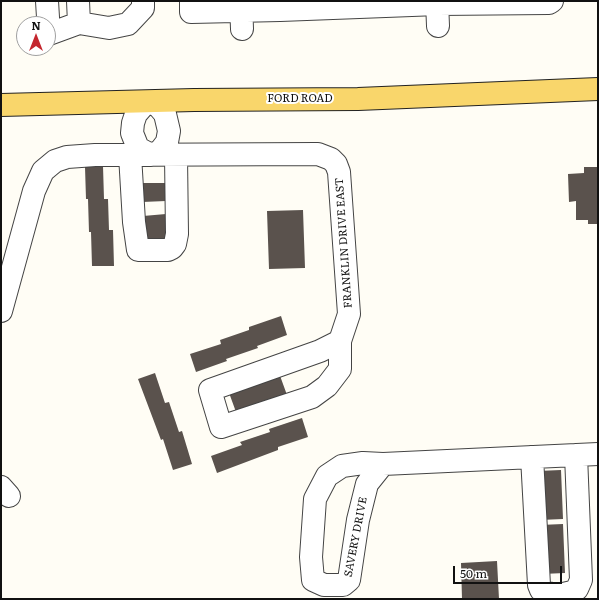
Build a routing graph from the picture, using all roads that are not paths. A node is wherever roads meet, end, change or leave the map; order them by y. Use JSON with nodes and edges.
{"nodes":[{"id":1,"x":47,"y":1,"type":"edge"},
{"id":2,"x":78,"y":1,"type":"edge"},
{"id":3,"x":143,"y":1,"type":"edge"},
{"id":4,"x":191,"y":1,"type":"edge"},
{"id":5,"x":552,"y":1,"type":"edge"},
{"id":6,"x":484,"y":2,"type":"edge"},
{"id":7,"x":523,"y":2,"type":"edge"},
{"id":8,"x":438,"y":3,"type":"edge"},
{"id":9,"x":402,"y":4,"type":"edge"},
{"id":10,"x":280,"y":5,"type":"edge"},
{"id":11,"x":241,"y":14,"type":"edge"},
{"id":12,"x":79,"y":23,"type":"junction"},
{"id":13,"x":438,"y":26,"type":"dead end"},
{"id":14,"x":598,"y":88,"type":"edge"},
{"id":15,"x":151,"y":102,"type":"junction"},
{"id":16,"x":1,"y":105,"type":"edge"},
{"id":17,"x":141,"y":155,"type":"junction"},
{"id":18,"x":176,"y":156,"type":"junction"},
{"id":19,"x":5,"y":281,"type":"edge"},
{"id":20,"x":1,"y":311,"type":"edge"},
{"id":21,"x":340,"y":341,"type":"junction"},
{"id":22,"x":598,"y":454,"type":"edge"},
{"id":23,"x":576,"y":455,"type":"junction"},
{"id":24,"x":532,"y":457,"type":"junction"},
{"id":25,"x":383,"y":464,"type":"junction"}],
"edges":[{"from":1,"to":12,"type":"street"},
{"from":2,"to":12,"type":"street"},
{"from":3,"to":12,"type":"street"},
{"from":4,"to":11,"type":"street"},
{"from":5,"to":7,"type":"street"},
{"from":6,"to":7,"type":"street"},
{"from":6,"to":8,"type":"street"},
{"from":8,"to":9,"type":"street"},
{"from":8,"to":13,"type":"street"},
{"from":9,"to":10,"type":"street"},
{"from":10,"to":11,"type":"street"},
{"from":14,"to":15,"type":"main road","name":"FORD ROAD"},
{"from":15,"to":16,"type":"main road","name":"FORD ROAD"},
{"from":15,"to":17,"type":"street"},
{"from":15,"to":17,"type":"street"},
{"from":17,"to":18,"type":"street","name":"FRANKLIN DRIVE EAST"},
{"from":17,"to":18,"type":"street"},
{"from":17,"to":19,"type":"street","name":"FRANKLIN DRIVE EAST"},
{"from":18,"to":21,"type":"street","name":"FRANKLIN DRIVE EAST"},
{"from":19,"to":20,"type":"street","name":"FRANKLIN DRIVE EAST"},
{"from":21,"to":21,"type":"street","name":"FRANKLIN DRIVE EAST"},
{"from":22,"to":23,"type":"street","name":"SAVERY DRIVE"},
{"from":23,"to":24,"type":"street","name":"SAVERY DRIVE"},
{"from":23,"to":24,"type":"street"},
{"from":24,"to":25,"type":"street","name":"SAVERY DRIVE"},
{"from":25,"to":25,"type":"street","name":"SAVERY DRIVE"}]}
